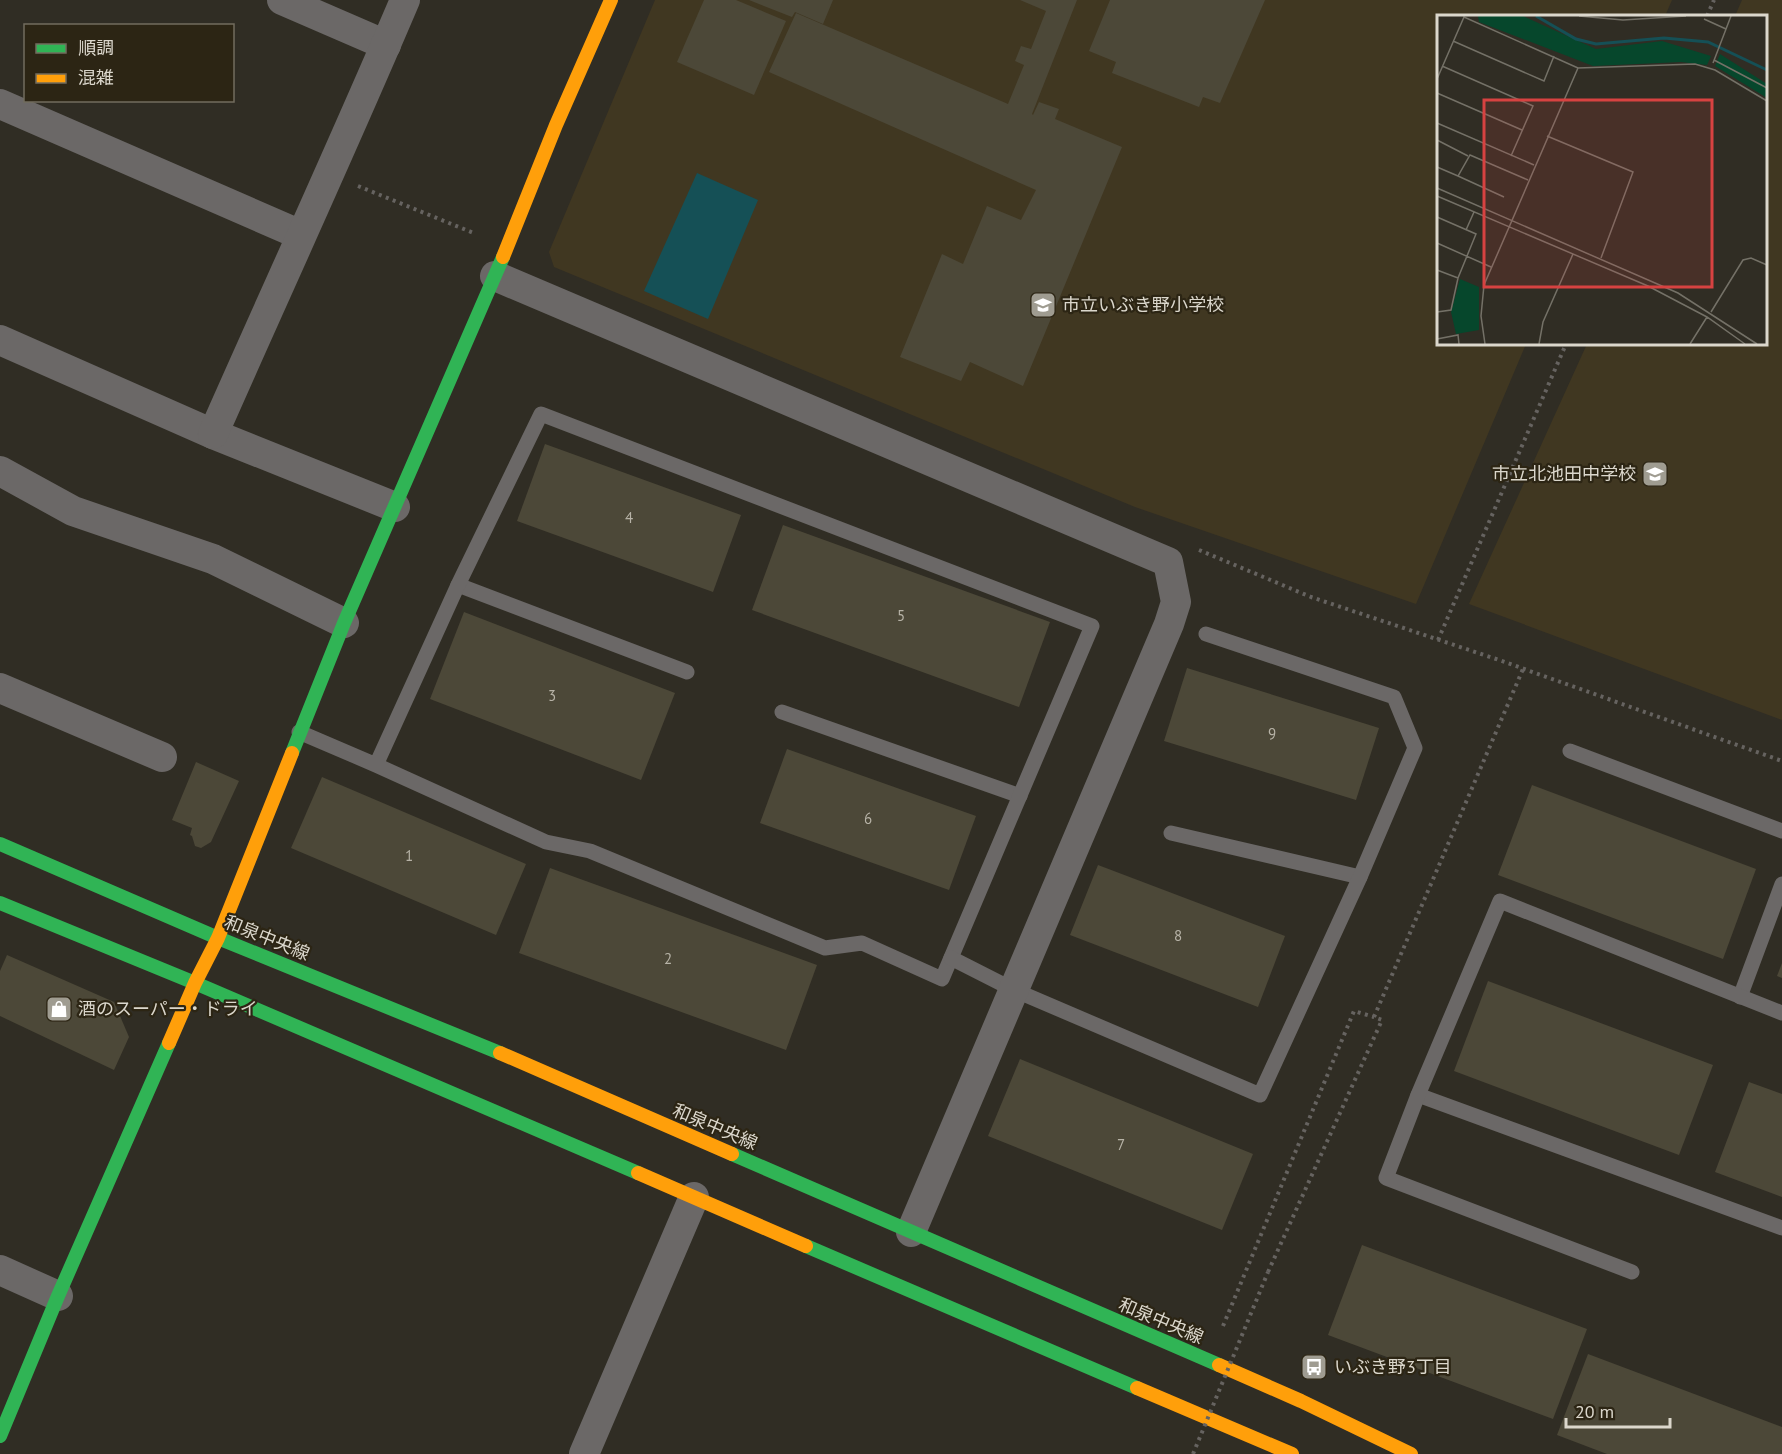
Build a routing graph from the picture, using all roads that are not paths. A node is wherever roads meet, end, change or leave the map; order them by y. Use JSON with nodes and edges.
{"nodes":[{"id":1,"x":282,"y":0,"type":"edge"},
{"id":2,"x":405,"y":0,"type":"edge"},
{"id":3,"x":611,"y":0,"type":"edge"},
{"id":4,"x":386,"y":45,"type":"junction"},
{"id":5,"x":0,"y":104,"type":"edge"},
{"id":6,"x":301,"y":235,"type":"junction"},
{"id":7,"x":495,"y":276,"type":"junction"},
{"id":8,"x":0,"y":340,"type":"edge"},
{"id":9,"x":213,"y":434,"type":"junction"},
{"id":10,"x":0,"y":471,"type":"edge"},
{"id":11,"x":395,"y":507,"type":"junction"},
{"id":12,"x":458,"y":585,"type":"junction"},
{"id":13,"x":344,"y":623,"type":"junction"},
{"id":14,"x":1206,"y":634,"type":"dead end"},
{"id":15,"x":687,"y":672,"type":"dead end"},
{"id":16,"x":0,"y":688,"type":"edge"},
{"id":17,"x":782,"y":712,"type":"dead end"},
{"id":18,"x":299,"y":732,"type":"junction"},
{"id":19,"x":1570,"y":751,"type":"dead end"},
{"id":20,"x":162,"y":757,"type":"dead end"},
{"id":21,"x":376,"y":765,"type":"junction"},
{"id":22,"x":1020,"y":796,"type":"junction"},
{"id":23,"x":1782,"y":831,"type":"edge"},
{"id":24,"x":1171,"y":833,"type":"dead end"},
{"id":25,"x":0,"y":844,"type":"edge"},
{"id":26,"x":1360,"y":877,"type":"junction"},
{"id":27,"x":1782,"y":884,"type":"edge"},
{"id":28,"x":0,"y":903,"type":"edge"},
{"id":29,"x":218,"y":938,"type":"junction"},
{"id":30,"x":951,"y":958,"type":"junction"},
{"id":31,"x":195,"y":983,"type":"junction"},
{"id":32,"x":1014,"y":990,"type":"junction"},
{"id":33,"x":1740,"y":996,"type":"junction"},
{"id":34,"x":1782,"y":1013,"type":"edge"},
{"id":35,"x":1418,"y":1095,"type":"junction"},
{"id":36,"x":694,"y":1197,"type":"junction"},
{"id":37,"x":1782,"y":1228,"type":"edge"},
{"id":38,"x":911,"y":1232,"type":"junction"},
{"id":39,"x":0,"y":1270,"type":"edge"},
{"id":40,"x":1632,"y":1272,"type":"dead end"},
{"id":41,"x":58,"y":1296,"type":"junction"},
{"id":42,"x":0,"y":1436,"type":"edge"},
{"id":43,"x":584,"y":1454,"type":"edge"},
{"id":44,"x":1292,"y":1454,"type":"edge"},
{"id":45,"x":1411,"y":1454,"type":"edge"}],
"edges":[{"from":1,"to":4,"type":"street"},
{"from":2,"to":4,"type":"street"},
{"from":3,"to":7,"type":"street"},
{"from":4,"to":6,"type":"street"},
{"from":5,"to":6,"type":"street"},
{"from":6,"to":9,"type":"street"},
{"from":7,"to":11,"type":"street"},
{"from":7,"to":32,"type":"street"},
{"from":8,"to":9,"type":"street"},
{"from":9,"to":11,"type":"street"},
{"from":10,"to":13,"type":"street"},
{"from":11,"to":13,"type":"street"},
{"from":12,"to":15,"type":"lane"},
{"from":12,"to":21,"type":"lane"},
{"from":12,"to":22,"type":"lane"},
{"from":13,"to":18,"type":"street"},
{"from":14,"to":26,"type":"lane"},
{"from":16,"to":20,"type":"street"},
{"from":17,"to":22,"type":"lane"},
{"from":18,"to":21,"type":"lane"},
{"from":18,"to":29,"type":"street"},
{"from":19,"to":23,"type":"lane"},
{"from":21,"to":30,"type":"lane"},
{"from":22,"to":30,"type":"lane"},
{"from":24,"to":26,"type":"lane"},
{"from":25,"to":29,"type":"street","name":"和泉中央線"},
{"from":26,"to":32,"type":"lane"},
{"from":27,"to":33,"type":"lane"},
{"from":28,"to":31,"type":"street"},
{"from":29,"to":31,"type":"street"},
{"from":29,"to":38,"type":"street","name":"和泉中央線"},
{"from":30,"to":32,"type":"lane"},
{"from":31,"to":36,"type":"street"},
{"from":31,"to":41,"type":"street"},
{"from":32,"to":38,"type":"street"},
{"from":33,"to":34,"type":"lane"},
{"from":33,"to":35,"type":"lane"},
{"from":35,"to":37,"type":"lane"},
{"from":35,"to":40,"type":"lane"},
{"from":36,"to":43,"type":"street"},
{"from":36,"to":44,"type":"street"},
{"from":38,"to":45,"type":"street","name":"和泉中央線"},
{"from":39,"to":41,"type":"street"},
{"from":41,"to":42,"type":"street"}]}
